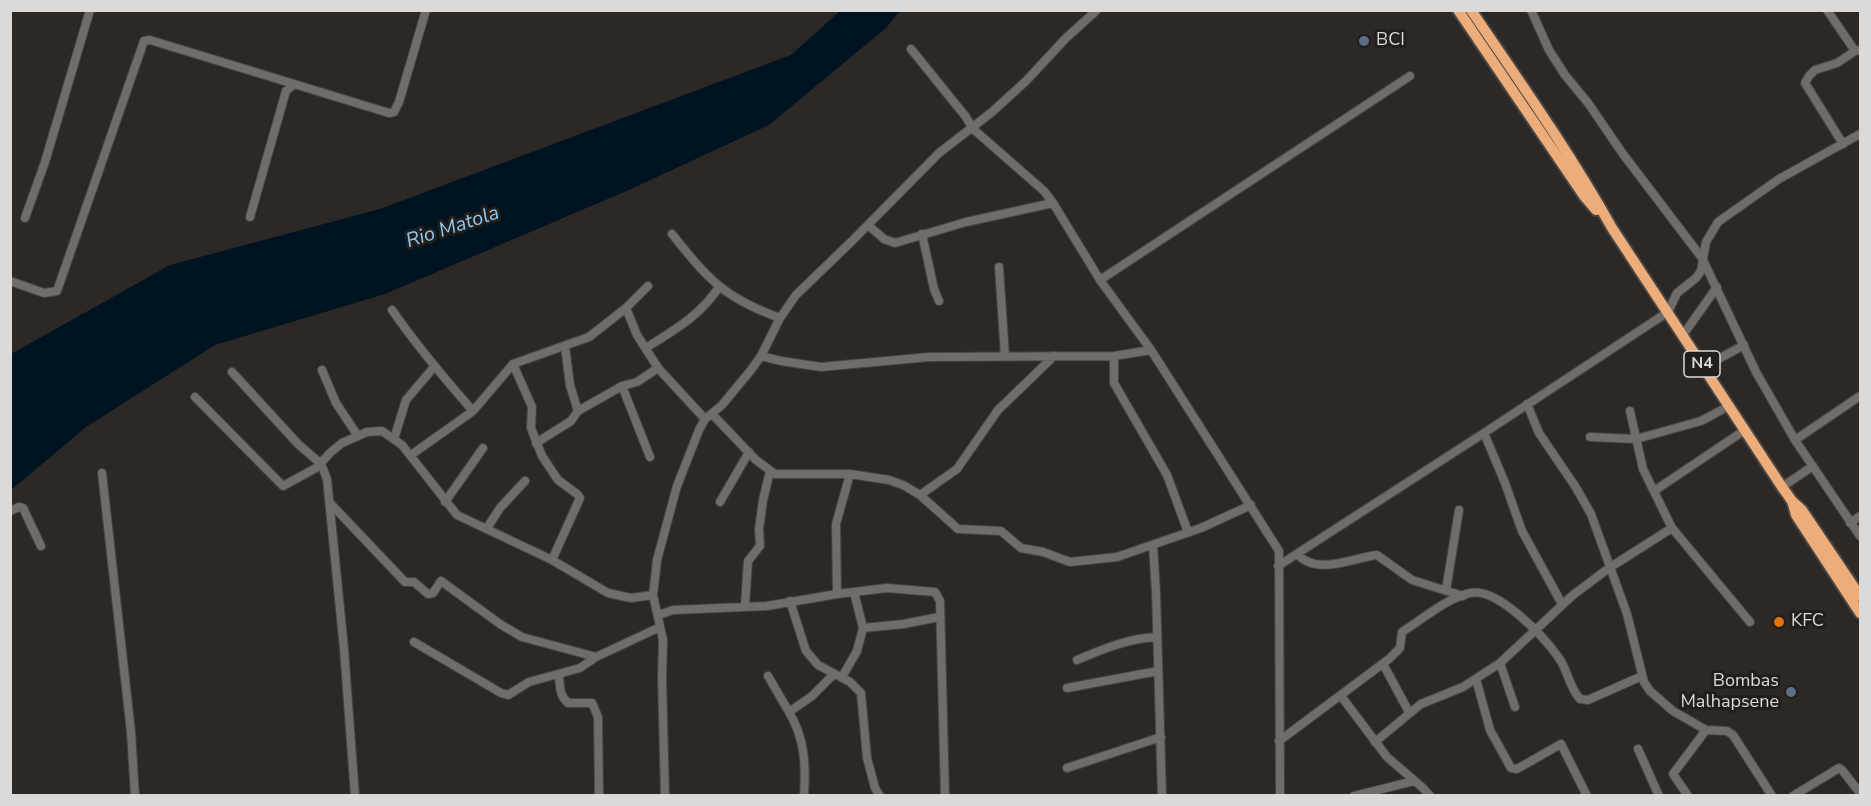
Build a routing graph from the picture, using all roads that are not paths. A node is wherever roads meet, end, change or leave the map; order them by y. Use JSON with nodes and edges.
{"nodes":[{"id":1,"x":90,"y":10,"type":"edge"},
{"id":2,"x":426,"y":10,"type":"edge"},
{"id":3,"x":1097,"y":10,"type":"edge"},
{"id":4,"x":1458,"y":10,"type":"edge"},
{"id":5,"x":1471,"y":10,"type":"edge"},
{"id":6,"x":1531,"y":10,"type":"edge"},
{"id":7,"x":1827,"y":10,"type":"edge"},
{"id":8,"x":911,"y":49,"type":"dead end"},
{"id":9,"x":1858,"y":51,"type":"edge"},
{"id":10,"x":1410,"y":76,"type":"dead end"},
{"id":11,"x":293,"y":85,"type":"junction"},
{"id":12,"x":972,"y":128,"type":"junction"},
{"id":13,"x":1860,"y":134,"type":"edge"},
{"id":14,"x":1843,"y":144,"type":"junction"},
{"id":15,"x":1053,"y":203,"type":"junction"},
{"id":16,"x":25,"y":218,"type":"dead end"},
{"id":17,"x":250,"y":218,"type":"dead end"},
{"id":18,"x":868,"y":225,"type":"junction"},
{"id":19,"x":1612,"y":228,"type":"junction"},
{"id":20,"x":672,"y":234,"type":"dead end"},
{"id":21,"x":922,"y":234,"type":"junction"},
{"id":22,"x":1702,"y":258,"type":"junction"},
{"id":23,"x":999,"y":267,"type":"dead end"},
{"id":24,"x":1100,"y":280,"type":"junction"},
{"id":25,"x":10,"y":281,"type":"edge"},
{"id":26,"x":648,"y":286,"type":"dead end"},
{"id":27,"x":719,"y":287,"type":"junction"},
{"id":28,"x":1718,"y":287,"type":"junction"},
{"id":29,"x":939,"y":300,"type":"dead end"},
{"id":30,"x":626,"y":308,"type":"junction"},
{"id":31,"x":392,"y":310,"type":"dead end"},
{"id":32,"x":1668,"y":312,"type":"junction"},
{"id":33,"x":780,"y":318,"type":"junction"},
{"id":34,"x":1683,"y":335,"type":"junction"},
{"id":35,"x":1744,"y":345,"type":"junction"},
{"id":36,"x":565,"y":346,"type":"junction"},
{"id":37,"x":646,"y":348,"type":"junction"},
{"id":38,"x":1151,"y":350,"type":"junction"},
{"id":39,"x":761,"y":356,"type":"junction"},
{"id":40,"x":1005,"y":356,"type":"junction"},
{"id":41,"x":1054,"y":356,"type":"junction"},
{"id":42,"x":1114,"y":356,"type":"junction"},
{"id":43,"x":513,"y":364,"type":"junction"},
{"id":44,"x":434,"y":367,"type":"junction"},
{"id":45,"x":1704,"y":367,"type":"junction"},
{"id":46,"x":658,"y":368,"type":"junction"},
{"id":47,"x":322,"y":370,"type":"dead end"},
{"id":48,"x":232,"y":372,"type":"dead end"},
{"id":49,"x":622,"y":386,"type":"junction"},
{"id":50,"x":1860,"y":396,"type":"edge"},
{"id":51,"x":195,"y":397,"type":"dead end"},
{"id":52,"x":1527,"y":404,"type":"junction"},
{"id":53,"x":1729,"y":406,"type":"junction"},
{"id":54,"x":473,"y":411,"type":"junction"},
{"id":55,"x":578,"y":411,"type":"junction"},
{"id":56,"x":1630,"y":411,"type":"dead end"},
{"id":57,"x":708,"y":417,"type":"junction"},
{"id":58,"x":1745,"y":430,"type":"junction"},
{"id":59,"x":1485,"y":433,"type":"junction"},
{"id":60,"x":358,"y":435,"type":"junction"},
{"id":61,"x":1590,"y":437,"type":"dead end"},
{"id":62,"x":394,"y":439,"type":"junction"},
{"id":63,"x":1636,"y":439,"type":"junction"},
{"id":64,"x":1796,"y":440,"type":"junction"},
{"id":65,"x":536,"y":443,"type":"junction"},
{"id":66,"x":483,"y":448,"type":"dead end"},
{"id":67,"x":749,"y":452,"type":"junction"},
{"id":68,"x":411,"y":455,"type":"junction"},
{"id":69,"x":650,"y":456,"type":"dead end"},
{"id":70,"x":321,"y":464,"type":"junction"},
{"id":71,"x":1813,"y":466,"type":"junction"},
{"id":72,"x":770,"y":471,"type":"junction"},
{"id":73,"x":102,"y":473,"type":"dead end"},
{"id":74,"x":850,"y":474,"type":"junction"},
{"id":75,"x":525,"y":481,"type":"dead end"},
{"id":76,"x":1782,"y":487,"type":"junction"},
{"id":77,"x":1654,"y":491,"type":"junction"},
{"id":78,"x":920,"y":495,"type":"junction"},
{"id":79,"x":1792,"y":501,"type":"junction"},
{"id":80,"x":330,"y":502,"type":"junction"},
{"id":81,"x":445,"y":502,"type":"junction"},
{"id":82,"x":720,"y":502,"type":"dead end"},
{"id":83,"x":1251,"y":506,"type":"junction"},
{"id":84,"x":1459,"y":510,"type":"dead end"},
{"id":85,"x":10,"y":512,"type":"edge"},
{"id":86,"x":1860,"y":516,"type":"edge"},
{"id":87,"x":1850,"y":523,"type":"junction"},
{"id":88,"x":487,"y":528,"type":"junction"},
{"id":89,"x":1672,"y":528,"type":"junction"},
{"id":90,"x":1188,"y":532,"type":"junction"},
{"id":91,"x":1860,"y":537,"type":"edge"},
{"id":92,"x":1153,"y":545,"type":"junction"},
{"id":93,"x":41,"y":546,"type":"dead end"},
{"id":94,"x":1297,"y":554,"type":"junction"},
{"id":95,"x":552,"y":560,"type":"junction"},
{"id":96,"x":1278,"y":566,"type":"junction"},
{"id":97,"x":1609,"y":568,"type":"junction"},
{"id":98,"x":1446,"y":590,"type":"junction"},
{"id":99,"x":854,"y":592,"type":"junction"},
{"id":100,"x":837,"y":594,"type":"junction"},
{"id":101,"x":653,"y":595,"type":"junction"},
{"id":102,"x":1462,"y":596,"type":"junction"},
{"id":103,"x":1860,"y":596,"type":"edge"},
{"id":104,"x":790,"y":601,"type":"junction"},
{"id":105,"x":1562,"y":604,"type":"junction"},
{"id":106,"x":746,"y":606,"type":"junction"},
{"id":107,"x":1860,"y":613,"type":"edge"},
{"id":108,"x":659,"y":615,"type":"junction"},
{"id":109,"x":939,"y":617,"type":"junction"},
{"id":110,"x":1750,"y":622,"type":"dead end"},
{"id":111,"x":660,"y":627,"type":"junction"},
{"id":112,"x":863,"y":628,"type":"junction"},
{"id":113,"x":1534,"y":631,"type":"junction"},
{"id":114,"x":1157,"y":637,"type":"junction"},
{"id":115,"x":414,"y":642,"type":"dead end"},
{"id":116,"x":596,"y":657,"type":"junction"},
{"id":117,"x":1077,"y":660,"type":"dead end"},
{"id":118,"x":1500,"y":663,"type":"junction"},
{"id":119,"x":1383,"y":664,"type":"junction"},
{"id":120,"x":1158,"y":671,"type":"junction"},
{"id":121,"x":559,"y":675,"type":"junction"},
{"id":122,"x":768,"y":676,"type":"dead end"},
{"id":123,"x":838,"y":676,"type":"junction"},
{"id":124,"x":1642,"y":676,"type":"junction"},
{"id":125,"x":1476,"y":679,"type":"junction"},
{"id":126,"x":1067,"y":688,"type":"dead end"},
{"id":127,"x":1341,"y":696,"type":"junction"},
{"id":128,"x":1515,"y":707,"type":"dead end"},
{"id":129,"x":789,"y":712,"type":"junction"},
{"id":130,"x":1409,"y":712,"type":"junction"},
{"id":131,"x":1706,"y":730,"type":"junction"},
{"id":132,"x":1161,"y":737,"type":"junction"},
{"id":133,"x":1279,"y":741,"type":"junction"},
{"id":134,"x":1375,"y":742,"type":"junction"},
{"id":135,"x":1638,"y":749,"type":"dead end"},
{"id":136,"x":1067,"y":768,"type":"dead end"},
{"id":137,"x":1414,"y":780,"type":"junction"},
{"id":138,"x":1860,"y":793,"type":"edge"},
{"id":139,"x":1583,"y":794,"type":"edge"},
{"id":140,"x":135,"y":795,"type":"edge"},
{"id":141,"x":355,"y":795,"type":"edge"},
{"id":142,"x":599,"y":795,"type":"edge"},
{"id":143,"x":665,"y":795,"type":"edge"},
{"id":144,"x":804,"y":795,"type":"edge"},
{"id":145,"x":880,"y":795,"type":"edge"},
{"id":146,"x":945,"y":795,"type":"edge"},
{"id":147,"x":1162,"y":795,"type":"edge"},
{"id":148,"x":1280,"y":795,"type":"edge"},
{"id":149,"x":1354,"y":795,"type":"edge"},
{"id":150,"x":1430,"y":795,"type":"edge"},
{"id":151,"x":1659,"y":795,"type":"edge"},
{"id":152,"x":1688,"y":795,"type":"edge"},
{"id":153,"x":1772,"y":795,"type":"edge"},
{"id":154,"x":1794,"y":795,"type":"edge"}],
"edges":[{"from":1,"to":16,"type":"street"},
{"from":2,"to":11,"type":"street"},
{"from":3,"to":12,"type":"street"},
{"from":4,"to":19,"type":"highway","number":"N4"},
{"from":5,"to":19,"type":"highway","number":"N4"},
{"from":6,"to":22,"type":"street"},
{"from":7,"to":9,"type":"street"},
{"from":8,"to":12,"type":"street"},
{"from":9,"to":14,"type":"street"},
{"from":10,"to":24,"type":"street"},
{"from":11,"to":17,"type":"street"},
{"from":11,"to":25,"type":"street"},
{"from":12,"to":15,"type":"street"},
{"from":12,"to":18,"type":"street"},
{"from":13,"to":14,"type":"street"},
{"from":14,"to":22,"type":"street"},
{"from":15,"to":21,"type":"street"},
{"from":15,"to":24,"type":"street"},
{"from":18,"to":21,"type":"street"},
{"from":18,"to":33,"type":"street"},
{"from":19,"to":32,"type":"highway","number":"N4"},
{"from":20,"to":27,"type":"street"},
{"from":21,"to":29,"type":"street"},
{"from":22,"to":28,"type":"street"},
{"from":22,"to":32,"type":"street"},
{"from":23,"to":40,"type":"street"},
{"from":24,"to":38,"type":"street"},
{"from":26,"to":30,"type":"street"},
{"from":27,"to":33,"type":"street"},
{"from":27,"to":37,"type":"street"},
{"from":28,"to":34,"type":"street"},
{"from":28,"to":35,"type":"street"},
{"from":30,"to":36,"type":"street"},
{"from":30,"to":37,"type":"street"},
{"from":31,"to":44,"type":"street"},
{"from":32,"to":34,"type":"highway","number":"N4"},
{"from":32,"to":52,"type":"street"},
{"from":33,"to":39,"type":"street"},
{"from":34,"to":45,"type":"highway","number":"N4"},
{"from":35,"to":45,"type":"street"},
{"from":35,"to":64,"type":"street"},
{"from":36,"to":43,"type":"street"},
{"from":36,"to":55,"type":"street"},
{"from":37,"to":46,"type":"street"},
{"from":38,"to":42,"type":"street"},
{"from":38,"to":83,"type":"street"},
{"from":39,"to":40,"type":"street"},
{"from":39,"to":57,"type":"street"},
{"from":40,"to":41,"type":"street"},
{"from":41,"to":42,"type":"street"},
{"from":41,"to":78,"type":"street"},
{"from":42,"to":90,"type":"street"},
{"from":43,"to":54,"type":"street"},
{"from":43,"to":65,"type":"street"},
{"from":44,"to":54,"type":"street"},
{"from":44,"to":62,"type":"street"},
{"from":45,"to":53,"type":"highway","number":"N4"},
{"from":46,"to":49,"type":"street"},
{"from":46,"to":57,"type":"street"},
{"from":47,"to":60,"type":"street"},
{"from":48,"to":70,"type":"street"},
{"from":49,"to":55,"type":"street"},
{"from":49,"to":69,"type":"street"},
{"from":50,"to":64,"type":"street"},
{"from":51,"to":70,"type":"street"},
{"from":52,"to":59,"type":"street"},
{"from":52,"to":97,"type":"street"},
{"from":53,"to":58,"type":"highway","number":"N4"},
{"from":53,"to":63,"type":"street"},
{"from":54,"to":68,"type":"street"},
{"from":55,"to":65,"type":"street"},
{"from":56,"to":63,"type":"street"},
{"from":57,"to":67,"type":"street"},
{"from":57,"to":101,"type":"street"},
{"from":58,"to":76,"type":"highway","number":"N4"},
{"from":58,"to":77,"type":"street"},
{"from":59,"to":94,"type":"street"},
{"from":59,"to":105,"type":"street"},
{"from":60,"to":62,"type":"street"},
{"from":60,"to":70,"type":"street"},
{"from":61,"to":63,"type":"street"},
{"from":62,"to":68,"type":"street"},
{"from":63,"to":77,"type":"street"},
{"from":64,"to":71,"type":"street"},
{"from":65,"to":95,"type":"street"},
{"from":66,"to":81,"type":"street"},
{"from":67,"to":72,"type":"street"},
{"from":67,"to":82,"type":"street"},
{"from":68,"to":81,"type":"street"},
{"from":70,"to":80,"type":"street"},
{"from":71,"to":76,"type":"street"},
{"from":71,"to":87,"type":"street"},
{"from":72,"to":74,"type":"street"},
{"from":72,"to":106,"type":"street"},
{"from":73,"to":140,"type":"street"},
{"from":74,"to":78,"type":"street"},
{"from":74,"to":100,"type":"street"},
{"from":75,"to":88,"type":"street"},
{"from":76,"to":79,"type":"highway","number":"N4"},
{"from":77,"to":89,"type":"street"},
{"from":78,"to":92,"type":"street"},
{"from":79,"to":103,"type":"highway","number":"N4"},
{"from":79,"to":107,"type":"highway","number":"N4"},
{"from":80,"to":116,"type":"street"},
{"from":80,"to":141,"type":"street"},
{"from":81,"to":88,"type":"street"},
{"from":83,"to":90,"type":"street"},
{"from":83,"to":96,"type":"street"},
{"from":84,"to":98,"type":"street"},
{"from":85,"to":93,"type":"street"},
{"from":86,"to":87,"type":"street"},
{"from":87,"to":91,"type":"street"},
{"from":88,"to":95,"type":"street"},
{"from":89,"to":97,"type":"street"},
{"from":89,"to":110,"type":"street"},
{"from":90,"to":92,"type":"street"},
{"from":92,"to":114,"type":"street"},
{"from":94,"to":96,"type":"street"},
{"from":94,"to":98,"type":"street"},
{"from":95,"to":101,"type":"street"},
{"from":96,"to":133,"type":"street"},
{"from":97,"to":105,"type":"street"},
{"from":97,"to":124,"type":"street"},
{"from":98,"to":102,"type":"street"},
{"from":99,"to":100,"type":"street"},
{"from":99,"to":109,"type":"street"},
{"from":99,"to":112,"type":"street"},
{"from":100,"to":104,"type":"street"},
{"from":101,"to":108,"type":"street"},
{"from":102,"to":113,"type":"street"},
{"from":102,"to":119,"type":"street"},
{"from":104,"to":106,"type":"street"},
{"from":104,"to":123,"type":"street"},
{"from":105,"to":113,"type":"street"},
{"from":106,"to":108,"type":"street"},
{"from":108,"to":111,"type":"street"},
{"from":109,"to":112,"type":"street"},
{"from":109,"to":146,"type":"street"},
{"from":111,"to":116,"type":"street"},
{"from":111,"to":143,"type":"street"},
{"from":112,"to":123,"type":"street"},
{"from":113,"to":118,"type":"street"},
{"from":113,"to":124,"type":"street"},
{"from":114,"to":117,"type":"street"},
{"from":114,"to":120,"type":"street"},
{"from":115,"to":121,"type":"street"},
{"from":116,"to":121,"type":"street"},
{"from":118,"to":125,"type":"street"},
{"from":118,"to":128,"type":"street"},
{"from":119,"to":127,"type":"street"},
{"from":119,"to":130,"type":"street"},
{"from":120,"to":126,"type":"street"},
{"from":120,"to":132,"type":"street"},
{"from":121,"to":142,"type":"street"},
{"from":122,"to":129,"type":"street"},
{"from":123,"to":129,"type":"street"},
{"from":123,"to":145,"type":"street"},
{"from":124,"to":131,"type":"street"},
{"from":125,"to":130,"type":"street"},
{"from":125,"to":139,"type":"street"},
{"from":127,"to":133,"type":"street"},
{"from":127,"to":134,"type":"street"},
{"from":129,"to":144,"type":"street"},
{"from":130,"to":134,"type":"street"},
{"from":131,"to":152,"type":"street"},
{"from":131,"to":153,"type":"street"},
{"from":132,"to":136,"type":"street"},
{"from":132,"to":147,"type":"street"},
{"from":133,"to":148,"type":"street"},
{"from":134,"to":137,"type":"street"},
{"from":135,"to":151,"type":"street"},
{"from":137,"to":149,"type":"street"},
{"from":137,"to":150,"type":"street"},
{"from":138,"to":154,"type":"street"}]}
